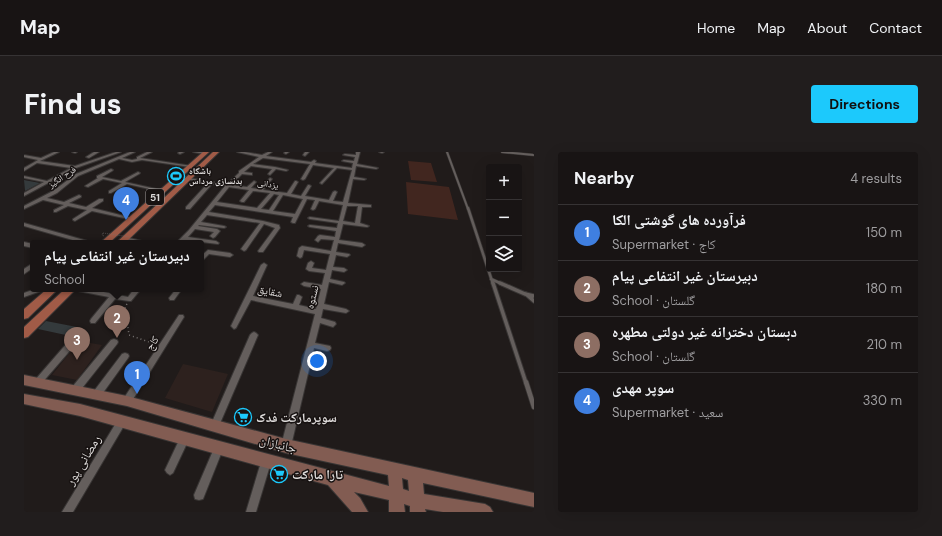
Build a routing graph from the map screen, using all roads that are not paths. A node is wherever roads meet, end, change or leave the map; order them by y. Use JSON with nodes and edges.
{"nodes":[{"id":1,"x":33,"y":152,"type":"edge"},
{"id":2,"x":56,"y":152,"type":"edge"},
{"id":3,"x":97,"y":152,"type":"edge"},
{"id":4,"x":119,"y":152,"type":"edge"},
{"id":5,"x":131,"y":152,"type":"edge"},
{"id":6,"x":150,"y":152,"type":"edge"},
{"id":7,"x":195,"y":152,"type":"edge"},
{"id":8,"x":216,"y":152,"type":"edge"},
{"id":9,"x":239,"y":152,"type":"edge"},
{"id":10,"x":270,"y":152,"type":"edge"},
{"id":11,"x":321,"y":152,"type":"edge"},
{"id":12,"x":325,"y":152,"type":"edge"},
{"id":13,"x":447,"y":152,"type":"edge"},
{"id":14,"x":502,"y":152,"type":"edge"},
{"id":15,"x":205,"y":153,"type":"edge"},
{"id":16,"x":250,"y":153,"type":"edge"},
{"id":17,"x":49,"y":155,"type":"junction"},
{"id":18,"x":345,"y":155,"type":"dead end"},
{"id":19,"x":534,"y":155,"type":"edge"},
{"id":20,"x":24,"y":156,"type":"edge"},
{"id":21,"x":262,"y":156,"type":"junction"},
{"id":22,"x":31,"y":157,"type":"junction"},
{"id":23,"x":61,"y":157,"type":"dead end"},
{"id":24,"x":88,"y":157,"type":"dead end"},
{"id":25,"x":118,"y":158,"type":"junction"},
{"id":26,"x":41,"y":159,"type":"junction"},
{"id":27,"x":137,"y":159,"type":"junction"},
{"id":28,"x":152,"y":160,"type":"junction"},
{"id":29,"x":331,"y":160,"type":"dead end"},
{"id":30,"x":24,"y":161,"type":"edge"},
{"id":31,"x":344,"y":161,"type":"dead end"},
{"id":32,"x":356,"y":161,"type":"edge"},
{"id":33,"x":37,"y":162,"type":"junction"},
{"id":34,"x":314,"y":162,"type":"junction"},
{"id":35,"x":53,"y":163,"type":"junction"},
{"id":36,"x":144,"y":165,"type":"dead end"},
{"id":37,"x":250,"y":165,"type":"junction"},
{"id":38,"x":190,"y":166,"type":"junction"},
{"id":39,"x":327,"y":166,"type":"junction"},
{"id":40,"x":75,"y":167,"type":"junction"},
{"id":41,"x":336,"y":167,"type":"junction"},
{"id":42,"x":44,"y":168,"type":"dead end"},
{"id":43,"x":275,"y":168,"type":"junction"},
{"id":44,"x":376,"y":168,"type":"dead end"},
{"id":45,"x":25,"y":169,"type":"edge"},
{"id":46,"x":111,"y":170,"type":"dead end"},
{"id":47,"x":286,"y":170,"type":"dead end"},
{"id":48,"x":240,"y":172,"type":"junction"},
{"id":49,"x":138,"y":173,"type":"dead end"},
{"id":50,"x":39,"y":174,"type":"dead end"},
{"id":51,"x":251,"y":174,"type":"dead end"},
{"id":52,"x":24,"y":177,"type":"edge"},
{"id":53,"x":100,"y":177,"type":"junction"},
{"id":54,"x":32,"y":178,"type":"junction"},
{"id":55,"x":351,"y":178,"type":"junction"},
{"id":56,"x":188,"y":179,"type":"junction"},
{"id":57,"x":364,"y":179,"type":"dead end"},
{"id":58,"x":303,"y":180,"type":"dead end"},
{"id":59,"x":48,"y":182,"type":"junction"},
{"id":60,"x":124,"y":182,"type":"junction"},
{"id":61,"x":254,"y":182,"type":"dead end"},
{"id":62,"x":296,"y":182,"type":"dead end"},
{"id":63,"x":210,"y":183,"type":"junction"},
{"id":64,"x":322,"y":183,"type":"dead end"},
{"id":65,"x":41,"y":186,"type":"junction"},
{"id":66,"x":87,"y":186,"type":"dead end"},
{"id":67,"x":226,"y":186,"type":"junction"},
{"id":68,"x":309,"y":186,"type":"dead end"},
{"id":69,"x":58,"y":188,"type":"junction"},
{"id":70,"x":250,"y":189,"type":"junction"},
{"id":71,"x":163,"y":191,"type":"junction"},
{"id":72,"x":260,"y":191,"type":"junction"},
{"id":73,"x":111,"y":192,"type":"dead end"},
{"id":74,"x":272,"y":192,"type":"junction"},
{"id":75,"x":335,"y":192,"type":"dead end"},
{"id":76,"x":25,"y":193,"type":"edge"},
{"id":77,"x":282,"y":194,"type":"junction"},
{"id":78,"x":288,"y":195,"type":"junction"},
{"id":79,"x":79,"y":196,"type":"dead end"},
{"id":80,"x":42,"y":198,"type":"junction"},
{"id":81,"x":304,"y":198,"type":"junction"},
{"id":82,"x":101,"y":200,"type":"dead end"},
{"id":83,"x":317,"y":200,"type":"junction"},
{"id":84,"x":242,"y":201,"type":"dead end"},
{"id":85,"x":330,"y":202,"type":"junction"},
{"id":86,"x":67,"y":203,"type":"junction"},
{"id":87,"x":214,"y":203,"type":"junction"},
{"id":88,"x":345,"y":204,"type":"junction"},
{"id":89,"x":360,"y":205,"type":"junction"},
{"id":90,"x":369,"y":206,"type":"dead end"},
{"id":91,"x":24,"y":207,"type":"edge"},
{"id":92,"x":188,"y":208,"type":"dead end"},
{"id":93,"x":90,"y":209,"type":"junction"},
{"id":94,"x":313,"y":209,"type":"dead end"},
{"id":95,"x":56,"y":210,"type":"dead end"},
{"id":96,"x":258,"y":210,"type":"junction"},
{"id":97,"x":206,"y":212,"type":"junction"},
{"id":98,"x":270,"y":212,"type":"junction"},
{"id":99,"x":297,"y":216,"type":"junction"},
{"id":100,"x":310,"y":218,"type":"dead end"},
{"id":101,"x":131,"y":219,"type":"junction"},
{"id":102,"x":75,"y":220,"type":"dead end"},
{"id":103,"x":263,"y":222,"type":"junction"},
{"id":104,"x":294,"y":222,"type":"dead end"},
{"id":105,"x":341,"y":222,"type":"junction"},
{"id":106,"x":24,"y":224,"type":"edge"},
{"id":107,"x":357,"y":224,"type":"junction"},
{"id":108,"x":196,"y":225,"type":"junction"},
{"id":109,"x":310,"y":226,"type":"dead end"},
{"id":110,"x":367,"y":226,"type":"dead end"},
{"id":111,"x":224,"y":227,"type":"dead end"},
{"id":112,"x":339,"y":230,"type":"junction"},
{"id":113,"x":213,"y":236,"type":"dead end"},
{"id":114,"x":184,"y":238,"type":"joint"},
{"id":115,"x":79,"y":240,"type":"edge"},
{"id":116,"x":107,"y":240,"type":"edge"},
{"id":117,"x":125,"y":240,"type":"edge"},
{"id":118,"x":195,"y":240,"type":"edge"},
{"id":119,"x":318,"y":240,"type":"dead end"},
{"id":120,"x":336,"y":240,"type":"junction"},
{"id":121,"x":204,"y":242,"type":"edge"},
{"id":122,"x":216,"y":244,"type":"dead end"},
{"id":123,"x":362,"y":245,"type":"dead end"},
{"id":124,"x":244,"y":248,"type":"dead end"},
{"id":125,"x":261,"y":251,"type":"dead end"},
{"id":126,"x":333,"y":252,"type":"junction"},
{"id":127,"x":348,"y":254,"type":"dead end"},
{"id":128,"x":230,"y":255,"type":"dead end"},
{"id":129,"x":204,"y":256,"type":"edge"},
{"id":130,"x":300,"y":256,"type":"dead end"},
{"id":131,"x":311,"y":263,"type":"dead end"},
{"id":132,"x":264,"y":265,"type":"dead end"},
{"id":133,"x":329,"y":270,"type":"junction"},
{"id":134,"x":344,"y":270,"type":"dead end"},
{"id":135,"x":491,"y":279,"type":"junction"},
{"id":136,"x":327,"y":280,"type":"junction"},
{"id":137,"x":342,"y":283,"type":"dead end"},
{"id":138,"x":304,"y":284,"type":"dead end"},
{"id":139,"x":325,"y":288,"type":"junction"},
{"id":140,"x":50,"y":292,"type":"edge"},
{"id":141,"x":68,"y":292,"type":"edge"},
{"id":142,"x":93,"y":292,"type":"edge"},
{"id":143,"x":135,"y":292,"type":"edge"},
{"id":144,"x":177,"y":292,"type":"edge"},
{"id":145,"x":525,"y":294,"type":"junction"},
{"id":146,"x":114,"y":296,"type":"junction"},
{"id":147,"x":534,"y":296,"type":"edge"},
{"id":148,"x":249,"y":297,"type":"junction"},
{"id":149,"x":299,"y":297,"type":"dead end"},
{"id":150,"x":172,"y":298,"type":"dead end"},
{"id":151,"x":534,"y":301,"type":"edge"},
{"id":152,"x":296,"y":306,"type":"junction"},
{"id":153,"x":320,"y":309,"type":"junction"},
{"id":154,"x":346,"y":311,"type":"dead end"},
{"id":155,"x":24,"y":315,"type":"edge"},
{"id":156,"x":181,"y":317,"type":"dead end"},
{"id":157,"x":317,"y":320,"type":"junction"},
{"id":158,"x":93,"y":321,"type":"dead end"},
{"id":159,"x":333,"y":324,"type":"dead end"},
{"id":160,"x":234,"y":326,"type":"dead end"},
{"id":161,"x":24,"y":334,"type":"edge"},
{"id":162,"x":254,"y":335,"type":"dead end"},
{"id":163,"x":114,"y":342,"type":"dead end"},
{"id":164,"x":71,"y":344,"type":"dead end"},
{"id":165,"x":311,"y":345,"type":"junction"},
{"id":166,"x":327,"y":348,"type":"dead end"},
{"id":167,"x":125,"y":356,"type":"dead end"},
{"id":168,"x":24,"y":380,"type":"edge"},
{"id":169,"x":38,"y":382,"type":"junction"},
{"id":170,"x":76,"y":389,"type":"junction"},
{"id":171,"x":97,"y":394,"type":"junction"},
{"id":172,"x":24,"y":399,"type":"edge"},
{"id":173,"x":127,"y":401,"type":"junction"},
{"id":174,"x":534,"y":407,"type":"edge"},
{"id":175,"x":122,"y":421,"type":"junction"},
{"id":176,"x":216,"y":426,"type":"junction"},
{"id":177,"x":184,"y":439,"type":"junction"},
{"id":178,"x":286,"y":446,"type":"junction"},
{"id":179,"x":218,"y":449,"type":"junction"},
{"id":180,"x":266,"y":462,"type":"junction"},
{"id":181,"x":170,"y":470,"type":"dead end"},
{"id":182,"x":395,"y":470,"type":"junction"},
{"id":183,"x":415,"y":474,"type":"junction"},
{"id":184,"x":332,"y":479,"type":"junction"},
{"id":185,"x":396,"y":494,"type":"junction"},
{"id":186,"x":200,"y":495,"type":"dead end"},
{"id":187,"x":534,"y":500,"type":"edge"},
{"id":188,"x":418,"y":506,"type":"edge"},
{"id":189,"x":67,"y":512,"type":"edge"},
{"id":190,"x":252,"y":512,"type":"edge"},
{"id":191,"x":360,"y":512,"type":"edge"},
{"id":192,"x":397,"y":512,"type":"edge"},
{"id":193,"x":485,"y":512,"type":"edge"}],
"edges":[{"from":1,"to":20,"type":"street"},
{"from":2,"to":17,"type":"street"},
{"from":3,"to":24,"type":"street"},
{"from":4,"to":40,"type":"street"},
{"from":5,"to":25,"type":"street","name":"فرح انگیز"},
{"from":6,"to":27,"type":"street"},
{"from":7,"to":15,"type":"street"},
{"from":8,"to":56,"type":"main road","number":"51"},
{"from":9,"to":16,"type":"street"},
{"from":10,"to":21,"type":"street"},
{"from":11,"to":12,"type":"street"},
{"from":13,"to":135,"type":"lane"},
{"from":14,"to":19,"type":"lane"},
{"from":15,"to":38,"type":"main road","number":"51"},
{"from":16,"to":21,"type":"street"},
{"from":17,"to":23,"type":"street"},
{"from":17,"to":26,"type":"street"},
{"from":18,"to":32,"type":"street"},
{"from":20,"to":22,"type":"street"},
{"from":21,"to":34,"type":"street"},
{"from":21,"to":37,"type":"street"},
{"from":22,"to":26,"type":"street"},
{"from":22,"to":30,"type":"street"},
{"from":25,"to":27,"type":"street"},
{"from":25,"to":69,"type":"street"},
{"from":25,"to":80,"type":"street","name":"فرح انگیز"},
{"from":26,"to":33,"type":"street"},
{"from":27,"to":28,"type":"street"},
{"from":28,"to":36,"type":"street"},
{"from":28,"to":38,"type":"street"},
{"from":29,"to":39,"type":"street"},
{"from":31,"to":32,"type":"street"},
{"from":32,"to":41,"type":"street"},
{"from":32,"to":44,"type":"street"},
{"from":32,"to":55,"type":"street","name":"نستوه"},
{"from":33,"to":35,"type":"street"},
{"from":33,"to":45,"type":"street"},
{"from":34,"to":39,"type":"street"},
{"from":34,"to":58,"type":"street"},
{"from":35,"to":40,"type":"street"},
{"from":35,"to":42,"type":"street"},
{"from":37,"to":43,"type":"street"},
{"from":37,"to":48,"type":"street"},
{"from":38,"to":71,"type":"main road","number":"51"},
{"from":39,"to":41,"type":"street"},
{"from":40,"to":59,"type":"street"},
{"from":41,"to":64,"type":"street"},
{"from":43,"to":47,"type":"street"},
{"from":43,"to":72,"type":"street"},
{"from":46,"to":53,"type":"street"},
{"from":48,"to":51,"type":"street"},
{"from":48,"to":67,"type":"street"},
{"from":49,"to":60,"type":"street"},
{"from":50,"to":54,"type":"street"},
{"from":52,"to":54,"type":"street"},
{"from":53,"to":60,"type":"street"},
{"from":53,"to":66,"type":"street"},
{"from":54,"to":59,"type":"street"},
{"from":55,"to":57,"type":"street"},
{"from":55,"to":88,"type":"street","name":"نستوه"},
{"from":56,"to":63,"type":"street","name":"یزدانی"},
{"from":56,"to":117,"type":"main road","number":"51"},
{"from":59,"to":65,"type":"street"},
{"from":60,"to":71,"type":"street"},
{"from":60,"to":73,"type":"street"},
{"from":61,"to":70,"type":"street"},
{"from":62,"to":78,"type":"street"},
{"from":63,"to":67,"type":"street","name":"یزدانی"},
{"from":63,"to":92,"type":"street"},
{"from":65,"to":69,"type":"street"},
{"from":65,"to":76,"type":"street"},
{"from":67,"to":70,"type":"street","name":"یزدانی"},
{"from":67,"to":87,"type":"street"},
{"from":68,"to":81,"type":"street"},
{"from":69,"to":80,"type":"street"},
{"from":70,"to":72,"type":"street","name":"یزدانی"},
{"from":70,"to":84,"type":"street"},
{"from":71,"to":101,"type":"main road","number":"51"},
{"from":72,"to":74,"type":"street","name":"یزدانی"},
{"from":74,"to":77,"type":"street","name":"یزدانی"},
{"from":74,"to":96,"type":"street"},
{"from":75,"to":85,"type":"street"},
{"from":77,"to":78,"type":"street","name":"یزدانی"},
{"from":77,"to":98,"type":"street"},
{"from":78,"to":81,"type":"street","name":"یزدانی"},
{"from":79,"to":86,"type":"street"},
{"from":80,"to":86,"type":"street"},
{"from":80,"to":91,"type":"street","name":"فرح انگیز"},
{"from":81,"to":83,"type":"street","name":"یزدانی"},
{"from":81,"to":99,"type":"street"},
{"from":82,"to":93,"type":"street"},
{"from":83,"to":85,"type":"street","name":"یزدانی"},
{"from":83,"to":94,"type":"street"},
{"from":85,"to":88,"type":"street","name":"یزدانی"},
{"from":86,"to":93,"type":"street"},
{"from":86,"to":95,"type":"street"},
{"from":87,"to":96,"type":"street"},
{"from":87,"to":97,"type":"street"},
{"from":88,"to":89,"type":"street","name":"یزدانی"},
{"from":88,"to":105,"type":"street","name":"نستوه"},
{"from":89,"to":90,"type":"street","name":"یزدانی"},
{"from":89,"to":107,"type":"street"},
{"from":93,"to":101,"type":"street"},
{"from":93,"to":102,"type":"street"},
{"from":96,"to":98,"type":"street"},
{"from":97,"to":103,"type":"street"},
{"from":97,"to":108,"type":"street"},
{"from":98,"to":99,"type":"street"},
{"from":99,"to":104,"type":"street"},
{"from":100,"to":105,"type":"street"},
{"from":101,"to":116,"type":"main road","number":"51"},
{"from":103,"to":124,"type":"street"},
{"from":103,"to":125,"type":"street"},
{"from":105,"to":107,"type":"street"},
{"from":105,"to":112,"type":"street","name":"نستوه"},
{"from":106,"to":115,"type":"street"},
{"from":107,"to":110,"type":"street"},
{"from":108,"to":111,"type":"street"},
{"from":108,"to":113,"type":"street"},
{"from":108,"to":114,"type":"street"},
{"from":109,"to":112,"type":"street"},
{"from":112,"to":120,"type":"street","name":"نستوه"},
{"from":114,"to":118,"type":"street"},
{"from":119,"to":120,"type":"street"},
{"from":120,"to":123,"type":"street"},
{"from":120,"to":126,"type":"street","name":"نستوه"},
{"from":121,"to":122,"type":"street"},
{"from":126,"to":127,"type":"street"},
{"from":126,"to":130,"type":"street"},
{"from":126,"to":133,"type":"street","name":"نستوه"},
{"from":128,"to":129,"type":"street"},
{"from":131,"to":133,"type":"street"},
{"from":132,"to":148,"type":"street"},
{"from":133,"to":134,"type":"street"},
{"from":133,"to":136,"type":"street","name":"نستوه"},
{"from":135,"to":145,"type":"lane"},
{"from":135,"to":174,"type":"lane"},
{"from":136,"to":137,"type":"street"},
{"from":136,"to":139,"type":"street","name":"نستوه"},
{"from":138,"to":139,"type":"street"},
{"from":139,"to":153,"type":"street","name":"نستوه"},
{"from":140,"to":155,"type":"main road"},
{"from":141,"to":161,"type":"main road"},
{"from":142,"to":146,"type":"street"},
{"from":143,"to":146,"type":"street"},
{"from":144,"to":150,"type":"street"},
{"from":145,"to":147,"type":"lane"},
{"from":145,"to":151,"type":"lane"},
{"from":146,"to":158,"type":"street"},
{"from":148,"to":152,"type":"street","name":"شقایق"},
{"from":148,"to":160,"type":"street","name":"شقایق"},
{"from":149,"to":152,"type":"street"},
{"from":152,"to":153,"type":"street","name":"شقایق"},
{"from":153,"to":154,"type":"street","name":"شقایق"},
{"from":153,"to":157,"type":"street","name":"نستوه"},
{"from":156,"to":173,"type":"street","name":"کاج"},
{"from":157,"to":159,"type":"street"},
{"from":157,"to":165,"type":"street","name":"نستوه"},
{"from":162,"to":176,"type":"street"},
{"from":163,"to":170,"type":"street"},
{"from":164,"to":169,"type":"street"},
{"from":165,"to":166,"type":"street"},
{"from":165,"to":178,"type":"street","name":"نستوه"},
{"from":167,"to":171,"type":"street"},
{"from":168,"to":169,"type":"main road","name":"جانبازان"},
{"from":169,"to":170,"type":"main road","name":"جانبازان"},
{"from":170,"to":171,"type":"main road","name":"جانبازان"},
{"from":171,"to":173,"type":"main road","name":"جانبازان"},
{"from":172,"to":175,"type":"main road","name":"جانبازان"},
{"from":173,"to":176,"type":"main road","name":"جانبازان"},
{"from":175,"to":177,"type":"main road","name":"جانبازان"},
{"from":175,"to":189,"type":"street","name":"رمضانی پور"},
{"from":176,"to":178,"type":"main road","name":"جانبازان"},
{"from":177,"to":179,"type":"main road","name":"جانبازان"},
{"from":177,"to":181,"type":"street"},
{"from":178,"to":182,"type":"main road","name":"جانبازان"},
{"from":179,"to":180,"type":"main road","name":"جانبازان"},
{"from":179,"to":186,"type":"street"},
{"from":180,"to":184,"type":"main road","name":"جانبازان"},
{"from":180,"to":190,"type":"street"},
{"from":182,"to":183,"type":"main road","name":"جانبازان"},
{"from":182,"to":185,"type":"main road"},
{"from":183,"to":187,"type":"main road","name":"جانبازان"},
{"from":183,"to":188,"type":"main road"},
{"from":184,"to":185,"type":"main road","name":"جانبازان"},
{"from":184,"to":191,"type":"main road"},
{"from":185,"to":188,"type":"main road","name":"جانبازان"},
{"from":185,"to":192,"type":"main road"},
{"from":188,"to":193,"type":"main road","name":"جانبازان"}]}
